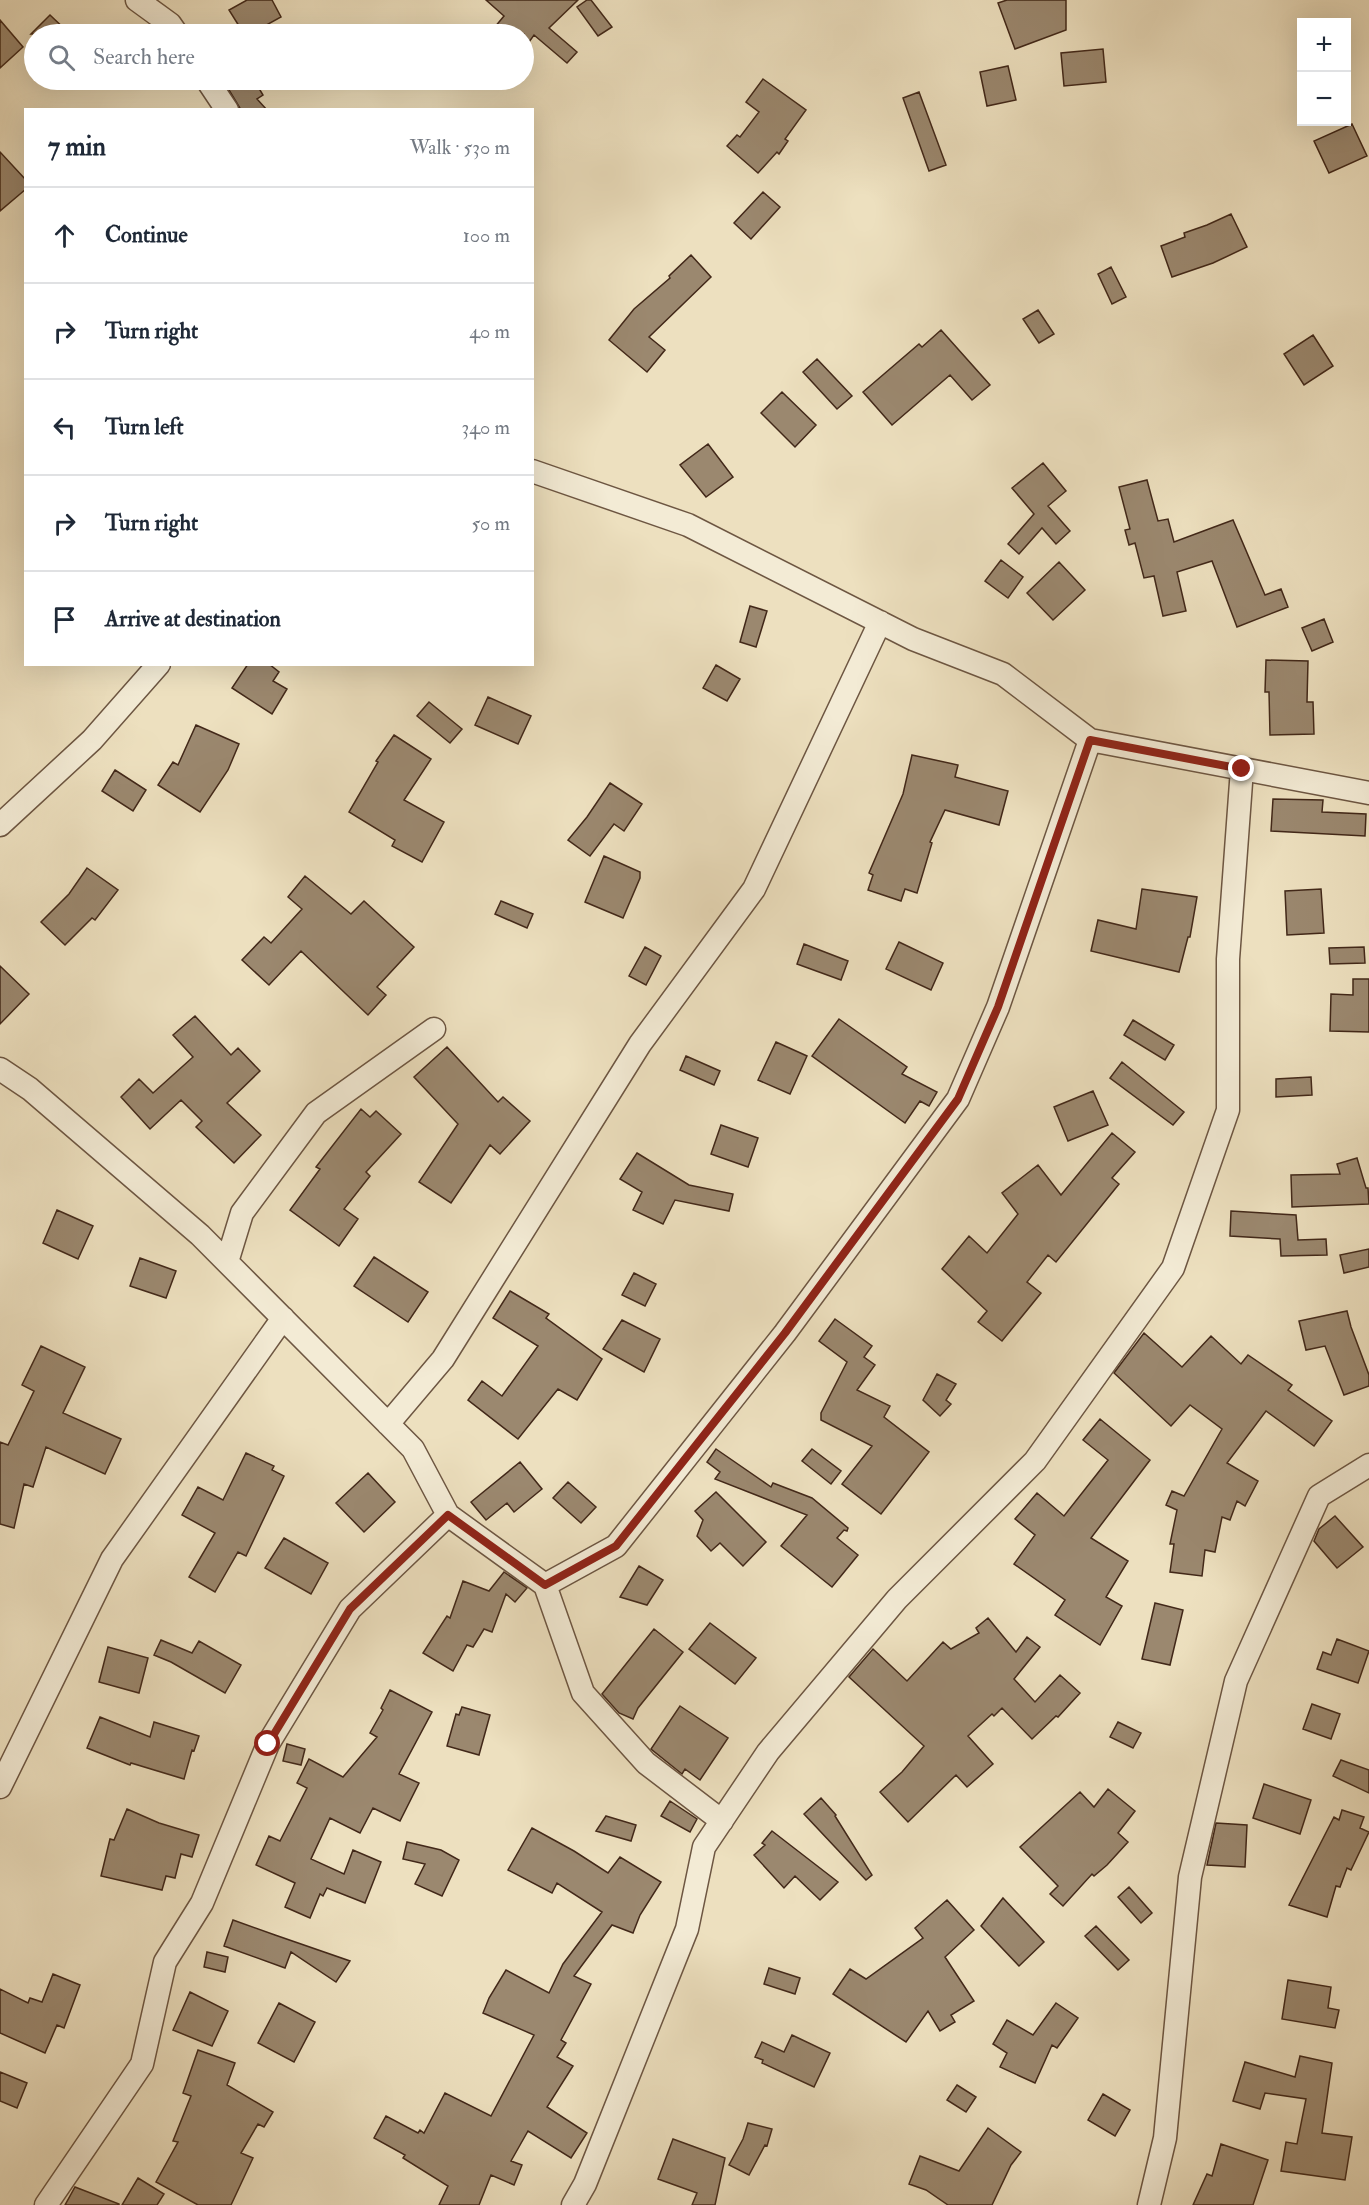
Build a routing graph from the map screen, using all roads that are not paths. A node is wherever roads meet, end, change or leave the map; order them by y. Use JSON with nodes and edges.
{"nodes":[{"id":1,"x":137,"y":0,"type":"edge"},
{"id":2,"x":170,"y":24,"type":"edge"},
{"id":3,"x":214,"y":90,"type":"edge"},
{"id":4,"x":226,"y":108,"type":"edge"},
{"id":5,"x":534,"y":472,"type":"edge"},
{"id":6,"x":880,"y":622,"type":"junction"},
{"id":7,"x":157,"y":666,"type":"edge"},
{"id":8,"x":1090,"y":740,"type":"junction"},
{"id":9,"x":1242,"y":769,"type":"junction"},
{"id":10,"x":1369,"y":793,"type":"edge"},
{"id":11,"x":0,"y":825,"type":"edge"},
{"id":12,"x":434,"y":1029,"type":"dead end"},
{"id":13,"x":0,"y":1069,"type":"edge"},
{"id":14,"x":227,"y":1262,"type":"junction"},
{"id":15,"x":283,"y":1318,"type":"junction"},
{"id":16,"x":388,"y":1424,"type":"junction"},
{"id":17,"x":1369,"y":1465,"type":"edge"},
{"id":18,"x":448,"y":1515,"type":"junction"},
{"id":19,"x":545,"y":1585,"type":"junction"},
{"id":20,"x":0,"y":1787,"type":"edge"},
{"id":21,"x":722,"y":1821,"type":"junction"},
{"id":22,"x":46,"y":2205,"type":"edge"},
{"id":23,"x":573,"y":2205,"type":"edge"},
{"id":24,"x":1149,"y":2205,"type":"edge"}],
"edges":[{"from":1,"to":2,"type":"street"},
{"from":3,"to":4,"type":"street"},
{"from":5,"to":6,"type":"street"},
{"from":6,"to":8,"type":"street"},
{"from":6,"to":16,"type":"street"},
{"from":7,"to":11,"type":"street"},
{"from":8,"to":9,"type":"street"},
{"from":8,"to":19,"type":"street"},
{"from":9,"to":10,"type":"street"},
{"from":9,"to":21,"type":"street"},
{"from":12,"to":14,"type":"street"},
{"from":13,"to":14,"type":"street"},
{"from":14,"to":15,"type":"street"},
{"from":15,"to":16,"type":"street"},
{"from":15,"to":20,"type":"street"},
{"from":16,"to":18,"type":"street"},
{"from":17,"to":24,"type":"street"},
{"from":18,"to":19,"type":"street"},
{"from":18,"to":22,"type":"street"},
{"from":19,"to":21,"type":"street"},
{"from":21,"to":23,"type":"street"}]}
